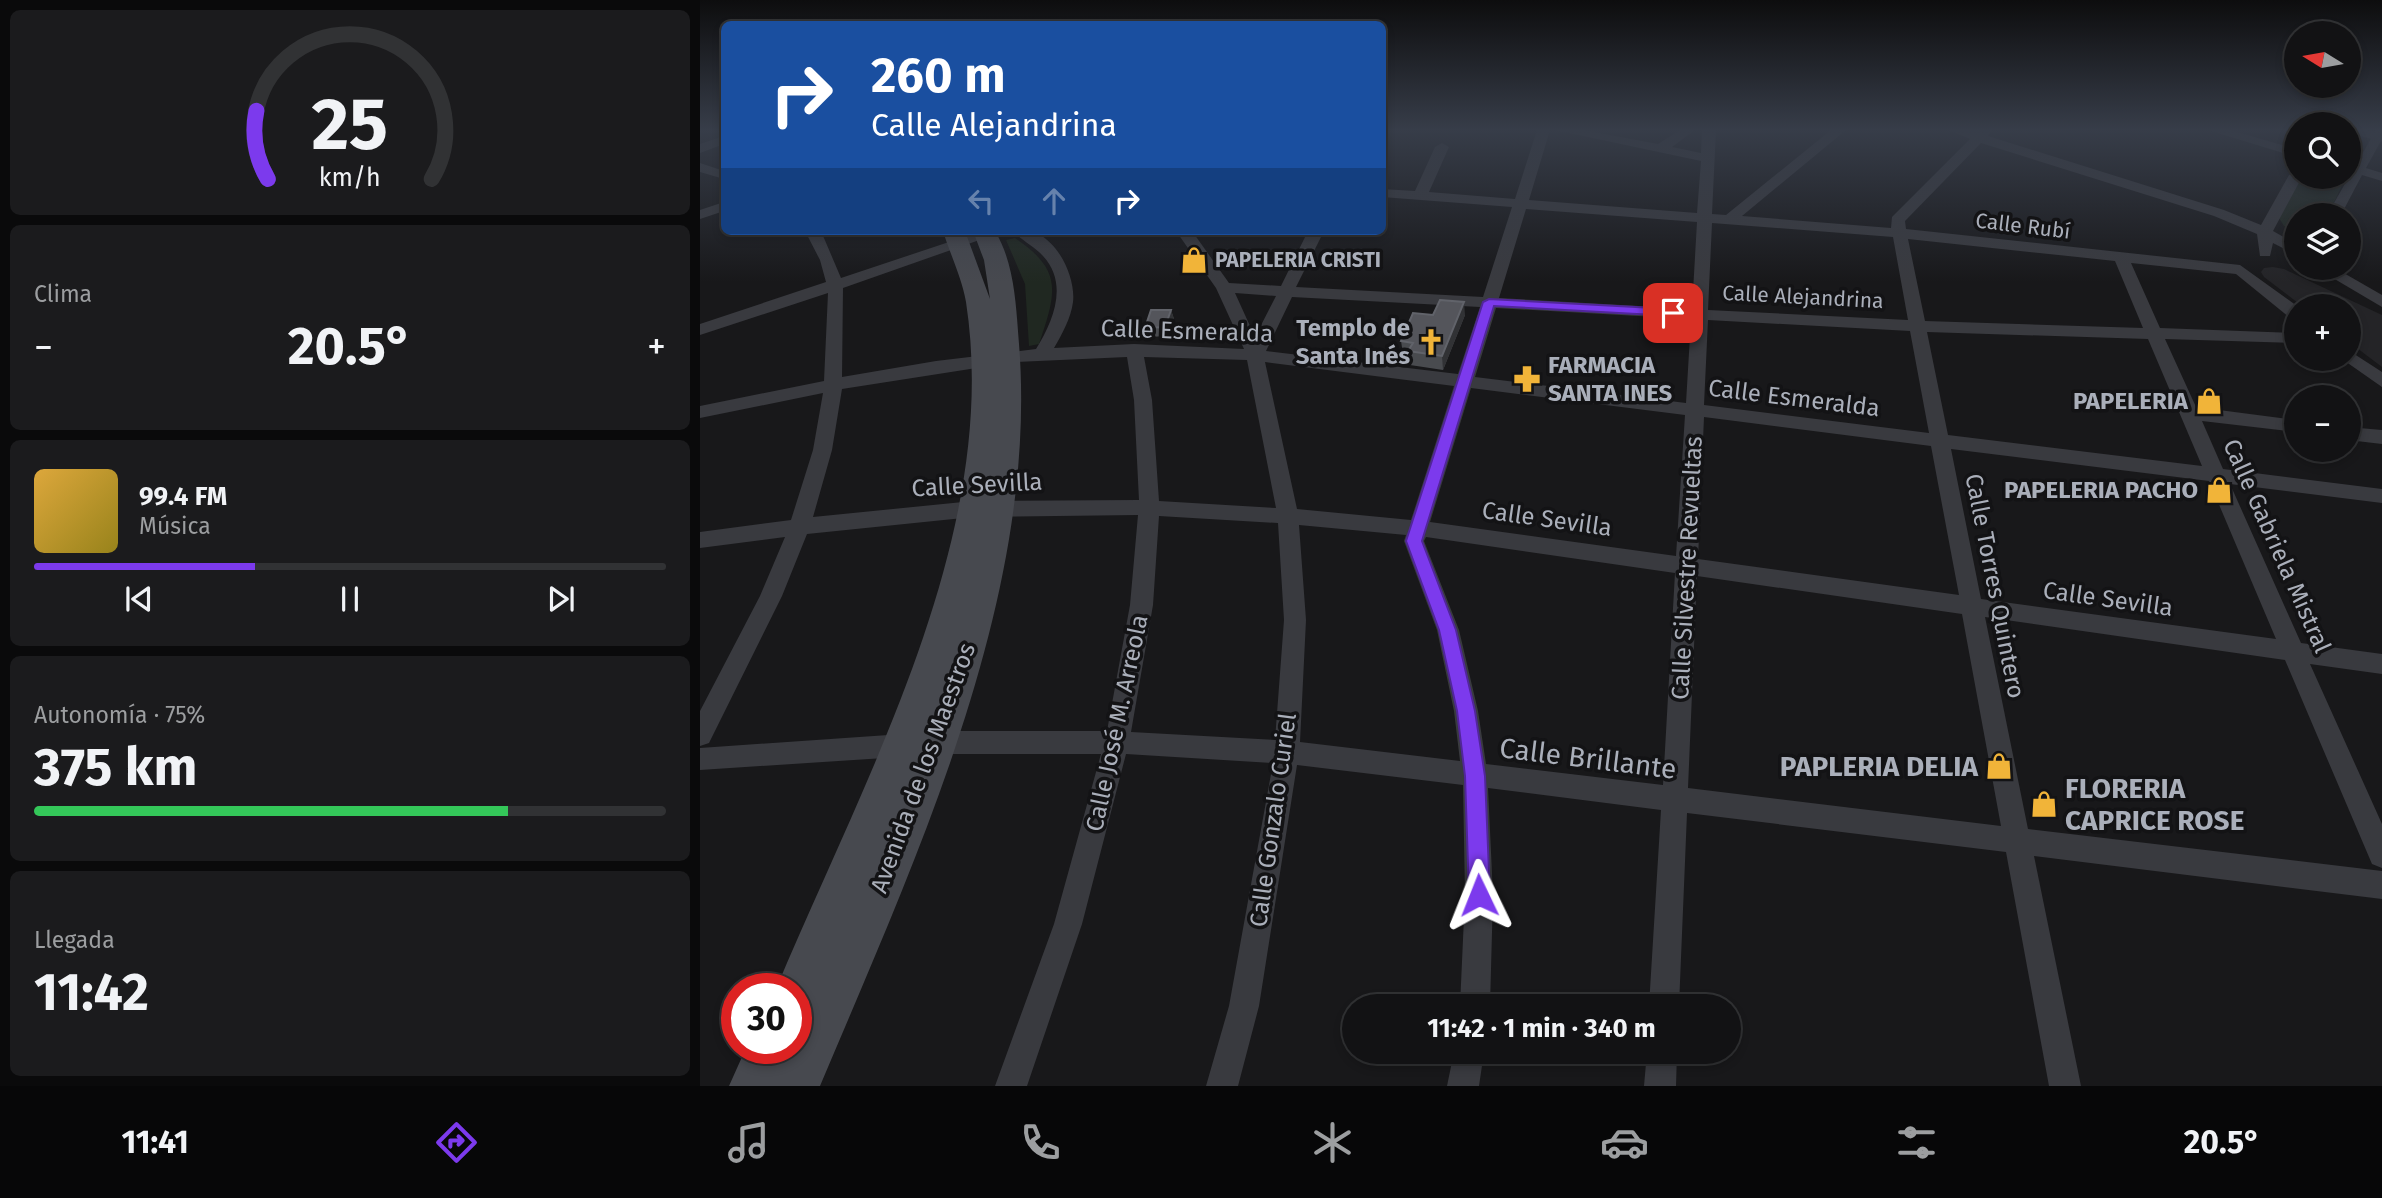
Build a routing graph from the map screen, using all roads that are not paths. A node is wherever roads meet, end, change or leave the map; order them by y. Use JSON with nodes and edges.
{"nodes":[{"id":1,"x":1427,"y":181,"type":"edge"},
{"id":2,"x":1528,"y":181,"type":"edge"},
{"id":3,"x":1706,"y":181,"type":"edge"},
{"id":4,"x":1777,"y":181,"type":"edge"},
{"id":5,"x":1936,"y":181,"type":"edge"},
{"id":6,"x":2123,"y":181,"type":"edge"},
{"id":7,"x":2288,"y":189,"type":"edge"},
{"id":8,"x":1386,"y":193,"type":"edge"},
{"id":9,"x":1420,"y":196,"type":"junction"},
{"id":10,"x":1521,"y":204,"type":"junction"},
{"id":11,"x":721,"y":207,"type":"edge"},
{"id":12,"x":700,"y":215,"type":"edge"},
{"id":13,"x":1704,"y":218,"type":"junction"},
{"id":14,"x":1729,"y":220,"type":"junction"},
{"id":15,"x":2265,"y":232,"type":"junction"},
{"id":16,"x":1899,"y":233,"type":"junction"},
{"id":17,"x":816,"y":235,"type":"edge"},
{"id":18,"x":991,"y":235,"type":"edge"},
{"id":19,"x":1027,"y":235,"type":"edge"},
{"id":20,"x":1187,"y":235,"type":"edge"},
{"id":21,"x":1314,"y":235,"type":"edge"},
{"id":22,"x":958,"y":238,"type":"edge"},
{"id":23,"x":2284,"y":244,"type":"edge"},
{"id":24,"x":2284,"y":252,"type":"edge"},
{"id":25,"x":2266,"y":253,"type":"junction"},
{"id":26,"x":2121,"y":258,"type":"junction"},
{"id":27,"x":2240,"y":270,"type":"junction"},
{"id":28,"x":2344,"y":280,"type":"edge"},
{"id":29,"x":838,"y":286,"type":"junction"},
{"id":30,"x":1224,"y":288,"type":"junction"},
{"id":31,"x":1284,"y":290,"type":"junction"},
{"id":32,"x":1489,"y":302,"type":"junction"},
{"id":33,"x":2382,"y":302,"type":"edge"},
{"id":34,"x":2284,"y":305,"type":"edge"},
{"id":35,"x":1699,"y":314,"type":"junction"},
{"id":36,"x":1916,"y":326,"type":"junction"},
{"id":37,"x":700,"y":330,"type":"edge"},
{"id":38,"x":2154,"y":331,"type":"junction"},
{"id":39,"x":2284,"y":337,"type":"edge"},
{"id":40,"x":1134,"y":349,"type":"junction"},
{"id":41,"x":1255,"y":355,"type":"junction"},
{"id":42,"x":1011,"y":357,"type":"junction"},
{"id":43,"x":2361,"y":365,"type":"edge"},
{"id":44,"x":1464,"y":381,"type":"junction"},
{"id":45,"x":2382,"y":381,"type":"edge"},
{"id":46,"x":835,"y":385,"type":"junction"},
{"id":47,"x":1695,"y":410,"type":"junction"},
{"id":48,"x":700,"y":412,"type":"edge"},
{"id":49,"x":2190,"y":413,"type":"junction"},
{"id":50,"x":2284,"y":425,"type":"edge"},
{"id":51,"x":2361,"y":435,"type":"edge"},
{"id":52,"x":2382,"y":437,"type":"edge"},
{"id":53,"x":1939,"y":441,"type":"junction"},
{"id":54,"x":2218,"y":475,"type":"junction"},
{"id":55,"x":2382,"y":496,"type":"edge"},
{"id":56,"x":985,"y":508,"type":"junction"},
{"id":57,"x":1148,"y":509,"type":"junction"},
{"id":58,"x":1288,"y":515,"type":"junction"},
{"id":59,"x":800,"y":527,"type":"junction"},
{"id":60,"x":1417,"y":528,"type":"junction"},
{"id":61,"x":700,"y":540,"type":"edge"},
{"id":62,"x":1687,"y":566,"type":"junction"},
{"id":63,"x":1972,"y":606,"type":"junction"},
{"id":64,"x":2294,"y":651,"type":"junction"},
{"id":65,"x":2382,"y":664,"type":"edge"},
{"id":66,"x":700,"y":735,"type":"edge"},
{"id":67,"x":1116,"y":743,"type":"junction"},
{"id":68,"x":921,"y":744,"type":"junction"},
{"id":69,"x":1287,"y":752,"type":"junction"},
{"id":70,"x":700,"y":759,"type":"edge"},
{"id":71,"x":1475,"y":776,"type":"junction"},
{"id":72,"x":1675,"y":800,"type":"junction"},
{"id":73,"x":2018,"y":842,"type":"junction"},
{"id":74,"x":2382,"y":855,"type":"edge"},
{"id":75,"x":2382,"y":886,"type":"edge"},
{"id":76,"x":807,"y":973,"type":"edge"},
{"id":77,"x":1475,"y":994,"type":"edge"},
{"id":78,"x":1665,"y":994,"type":"edge"},
{"id":79,"x":763,"y":1064,"type":"edge"},
{"id":80,"x":1467,"y":1064,"type":"edge"},
{"id":81,"x":1661,"y":1064,"type":"edge"},
{"id":82,"x":752,"y":1086,"type":"edge"},
{"id":83,"x":796,"y":1086,"type":"edge"},
{"id":84,"x":1011,"y":1086,"type":"edge"},
{"id":85,"x":1222,"y":1086,"type":"edge"},
{"id":86,"x":1463,"y":1086,"type":"edge"},
{"id":87,"x":1660,"y":1086,"type":"edge"},
{"id":88,"x":2065,"y":1086,"type":"edge"}],
"edges":[{"from":1,"to":9,"type":"street"},
{"from":2,"to":10,"type":"street"},
{"from":3,"to":13,"type":"street","name":"Calle Silvestre Revueltas"},
{"from":4,"to":14,"type":"street"},
{"from":5,"to":16,"type":"street"},
{"from":6,"to":15,"type":"street"},
{"from":7,"to":15,"type":"street"},
{"from":8,"to":9,"type":"street","name":"Calle Rubí"},
{"from":9,"to":10,"type":"street","name":"Calle Rubí"},
{"from":10,"to":13,"type":"street","name":"Calle Rubí"},
{"from":10,"to":32,"type":"street"},
{"from":11,"to":12,"type":"street"},
{"from":13,"to":14,"type":"street","name":"Calle Rubí"},
{"from":13,"to":35,"type":"street","name":"Calle Silvestre Revueltas"},
{"from":14,"to":16,"type":"street","name":"Calle Rubí"},
{"from":15,"to":23,"type":"street"},
{"from":15,"to":25,"type":"street"},
{"from":16,"to":26,"type":"street","name":"Calle Rubí"},
{"from":16,"to":36,"type":"street","name":"Calle Torres Quintero"},
{"from":17,"to":29,"type":"street"},
{"from":18,"to":42,"type":"street","name":"Avenida de los Maestros"},
{"from":19,"to":42,"type":"street"},
{"from":20,"to":30,"type":"street","name":"Calle Gonzalo Curiel"},
{"from":21,"to":31,"type":"street"},
{"from":22,"to":29,"type":"street"},
{"from":22,"to":42,"type":"street","name":"Avenida de los Maestros"},
{"from":24,"to":25,"type":"street"},
{"from":25,"to":27,"type":"street"},
{"from":26,"to":27,"type":"street","name":"Calle Rubí"},
{"from":26,"to":38,"type":"street","name":"Calle Gabriela Mistral"},
{"from":27,"to":34,"type":"street"},
{"from":28,"to":33,"type":"street"},
{"from":29,"to":37,"type":"street"},
{"from":29,"to":46,"type":"street"},
{"from":30,"to":31,"type":"street","name":"Calle Alejandrina"},
{"from":30,"to":41,"type":"street","name":"Calle Gonzalo Curiel"},
{"from":31,"to":32,"type":"street","name":"Calle Alejandrina"},
{"from":31,"to":41,"type":"street"},
{"from":32,"to":35,"type":"street","name":"Calle Alejandrina"},
{"from":32,"to":44,"type":"street"},
{"from":35,"to":36,"type":"street","name":"Calle Alejandrina"},
{"from":35,"to":47,"type":"street","name":"Calle Silvestre Revueltas"},
{"from":36,"to":38,"type":"street","name":"Calle Alejandrina"},
{"from":36,"to":53,"type":"street","name":"Calle Torres Quintero"},
{"from":38,"to":39,"type":"street","name":"Calle Alejandrina"},
{"from":38,"to":49,"type":"street","name":"Calle Gabriela Mistral"},
{"from":40,"to":41,"type":"street","name":"Calle Esmeralda"},
{"from":40,"to":42,"type":"street","name":"Calle Esmeralda"},
{"from":40,"to":57,"type":"street","name":"Calle José M. Arreola"},
{"from":41,"to":44,"type":"street","name":"Calle Esmeralda"},
{"from":41,"to":58,"type":"street","name":"Calle Gonzalo Curiel"},
{"from":42,"to":46,"type":"street","name":"Calle Esmeralda"},
{"from":42,"to":56,"type":"street","name":"Avenida de los Maestros"},
{"from":43,"to":45,"type":"street"},
{"from":44,"to":47,"type":"street","name":"Calle Esmeralda"},
{"from":44,"to":60,"type":"street"},
{"from":46,"to":48,"type":"street","name":"Calle Esmeralda"},
{"from":46,"to":59,"type":"street"},
{"from":47,"to":53,"type":"street","name":"Calle Esmeralda"},
{"from":47,"to":62,"type":"street","name":"Calle Silvestre Revueltas"},
{"from":49,"to":50,"type":"street"},
{"from":49,"to":54,"type":"street","name":"Calle Gabriela Mistral"},
{"from":51,"to":52,"type":"street"},
{"from":53,"to":54,"type":"street","name":"Calle Esmeralda"},
{"from":53,"to":63,"type":"street","name":"Calle Torres Quintero"},
{"from":54,"to":55,"type":"street","name":"Calle Esmeralda"},
{"from":54,"to":64,"type":"street","name":"Calle Gabriela Mistral"},
{"from":56,"to":57,"type":"street","name":"Calle Sevilla"},
{"from":56,"to":59,"type":"street","name":"Calle Sevilla"},
{"from":56,"to":68,"type":"street","name":"Avenida de los Maestros"},
{"from":57,"to":58,"type":"street","name":"Calle Sevilla"},
{"from":57,"to":67,"type":"street","name":"Calle José M. Arreola"},
{"from":58,"to":60,"type":"street","name":"Calle Sevilla"},
{"from":58,"to":69,"type":"street","name":"Calle Gonzalo Curiel"},
{"from":59,"to":61,"type":"street","name":"Calle Sevilla"},
{"from":59,"to":66,"type":"street"},
{"from":60,"to":62,"type":"street","name":"Calle Sevilla"},
{"from":60,"to":71,"type":"street"},
{"from":62,"to":63,"type":"street","name":"Calle Sevilla"},
{"from":62,"to":72,"type":"street","name":"Calle Silvestre Revueltas"},
{"from":63,"to":64,"type":"street","name":"Calle Sevilla"},
{"from":63,"to":73,"type":"street","name":"Calle Torres Quintero"},
{"from":64,"to":65,"type":"street","name":"Calle Sevilla"},
{"from":64,"to":74,"type":"street","name":"Calle Gabriela Mistral"},
{"from":67,"to":68,"type":"street","name":"Calle Brillante"},
{"from":67,"to":69,"type":"street","name":"Calle Brillante"},
{"from":67,"to":84,"type":"street","name":"Calle José M. Arreola"},
{"from":68,"to":70,"type":"street","name":"Calle Brillante"},
{"from":68,"to":76,"type":"street","name":"Avenida de los Maestros"},
{"from":68,"to":83,"type":"street","name":"Avenida de los Maestros"},
{"from":69,"to":71,"type":"street","name":"Calle Brillante"},
{"from":69,"to":85,"type":"street","name":"Calle Gonzalo Curiel"},
{"from":71,"to":72,"type":"street","name":"Calle Brillante"},
{"from":71,"to":77,"type":"street"},
{"from":72,"to":73,"type":"street","name":"Calle Brillante"},
{"from":72,"to":78,"type":"street","name":"Calle Silvestre Revueltas"},
{"from":73,"to":75,"type":"street","name":"Calle Brillante"},
{"from":73,"to":88,"type":"street","name":"Calle Torres Quintero"},
{"from":79,"to":82,"type":"street"},
{"from":80,"to":86,"type":"street"},
{"from":81,"to":87,"type":"street"}]}
